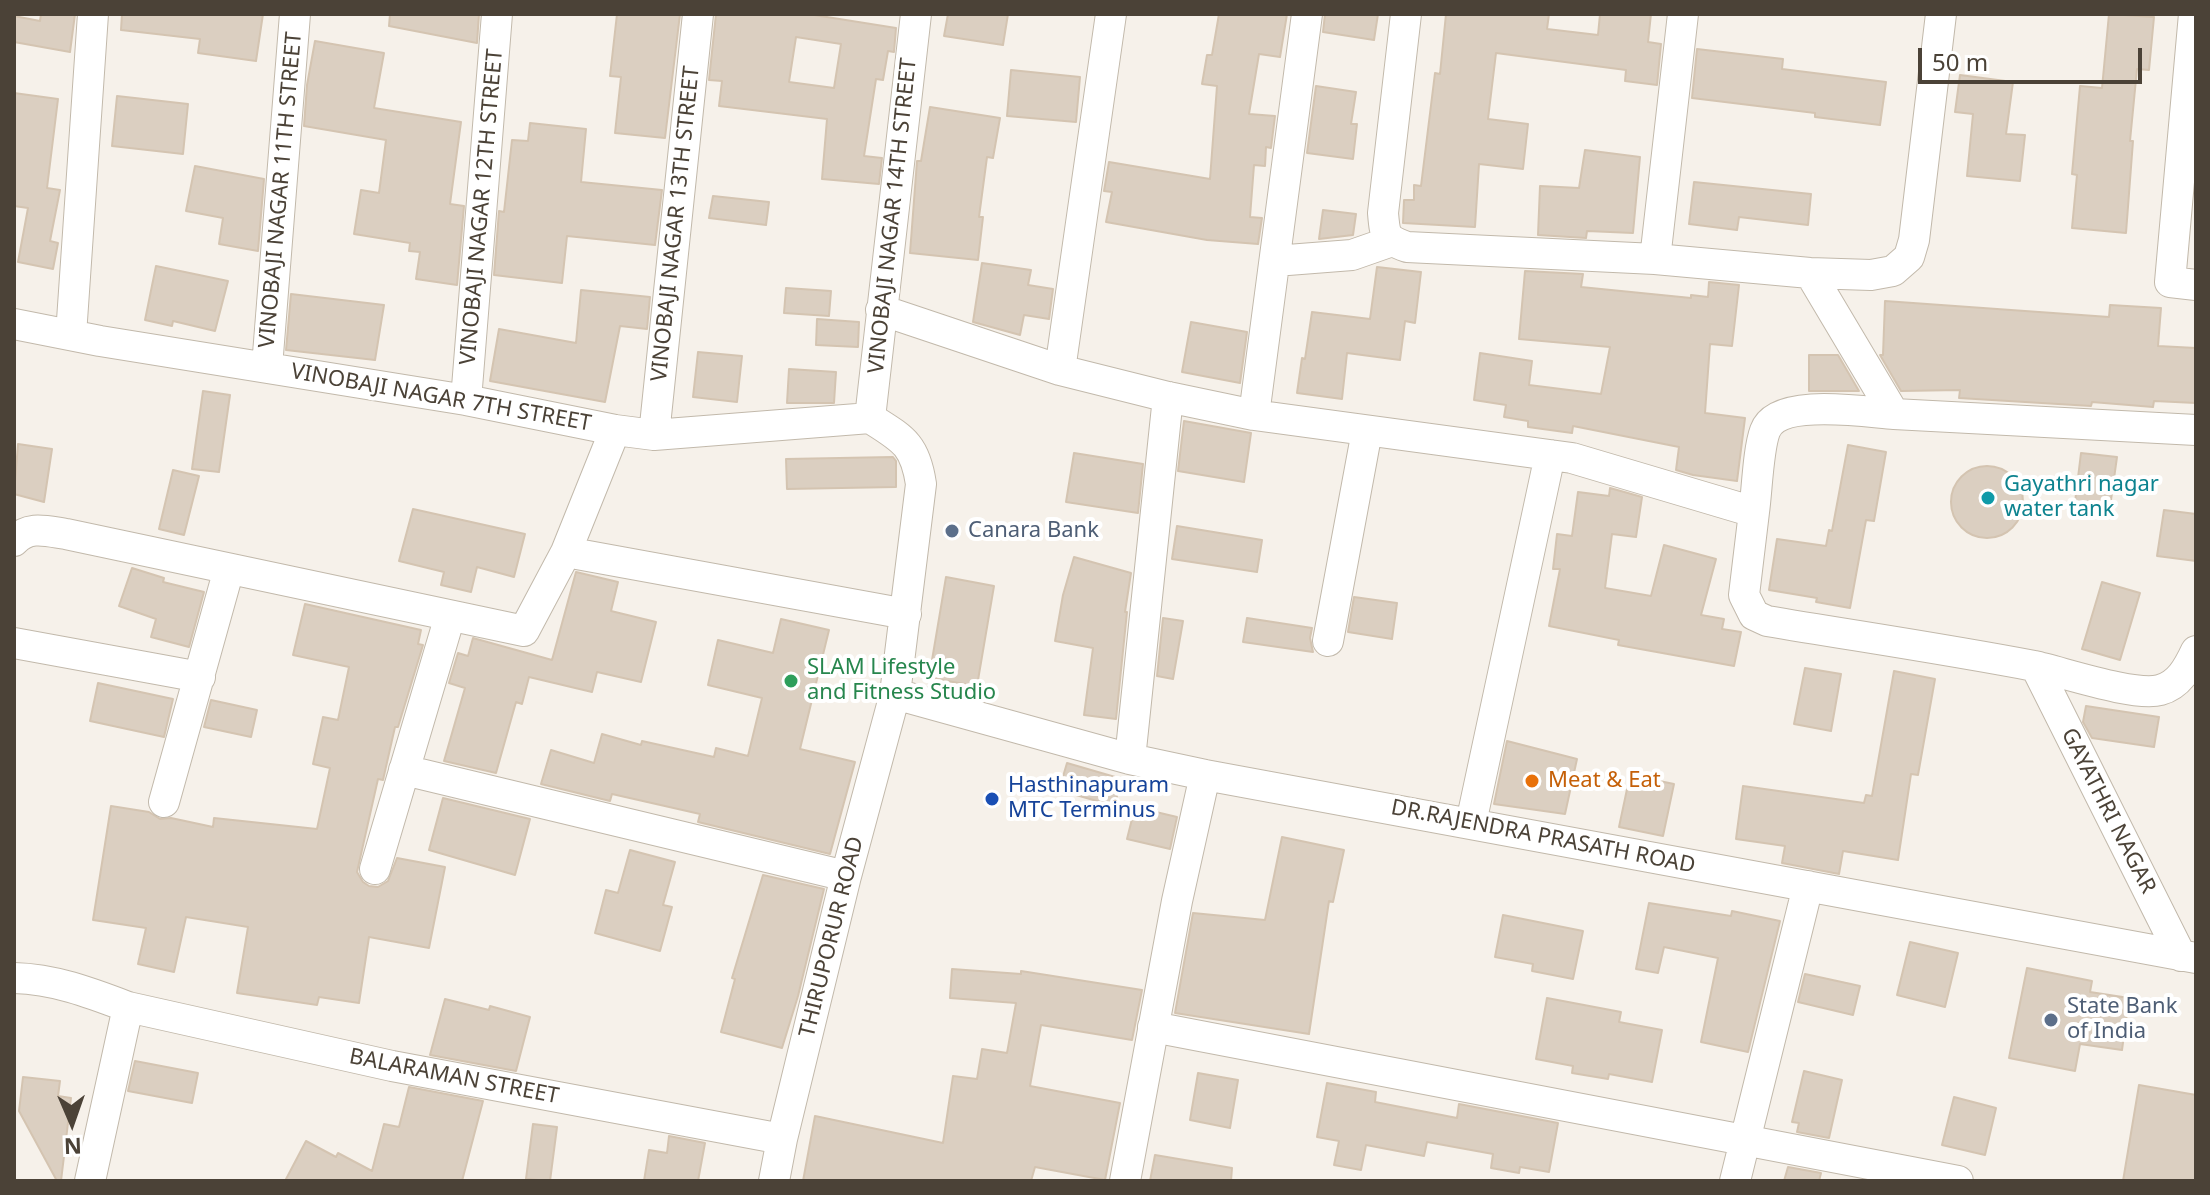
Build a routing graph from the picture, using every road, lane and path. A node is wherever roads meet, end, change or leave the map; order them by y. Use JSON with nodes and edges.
{"nodes":[{"id":1,"x":93,"y":14,"type":"edge"},
{"id":2,"x":295,"y":14,"type":"edge"},
{"id":3,"x":497,"y":14,"type":"edge"},
{"id":4,"x":698,"y":14,"type":"edge"},
{"id":5,"x":916,"y":14,"type":"edge"},
{"id":6,"x":1111,"y":14,"type":"edge"},
{"id":7,"x":1307,"y":14,"type":"edge"},
{"id":8,"x":1406,"y":14,"type":"edge"},
{"id":9,"x":1683,"y":14,"type":"edge"},
{"id":10,"x":1941,"y":14,"type":"edge"},
{"id":11,"x":2194,"y":14,"type":"edge"},
{"id":12,"x":1392,"y":241,"type":"junction"},
{"id":13,"x":1655,"y":259,"type":"junction"},
{"id":14,"x":1275,"y":261,"type":"junction"},
{"id":15,"x":1810,"y":273,"type":"junction"},
{"id":16,"x":2196,"y":285,"type":"edge"},
{"id":17,"x":881,"y":310,"type":"junction"},
{"id":18,"x":14,"y":324,"type":"edge"},
{"id":19,"x":71,"y":335,"type":"junction"},
{"id":20,"x":267,"y":367,"type":"junction"},
{"id":21,"x":1060,"y":370,"type":"junction"},
{"id":22,"x":1168,"y":397,"type":"junction"},
{"id":23,"x":466,"y":400,"type":"junction"},
{"id":24,"x":1894,"y":414,"type":"junction"},
{"id":25,"x":1254,"y":415,"type":"junction"},
{"id":26,"x":870,"y":418,"type":"junction"},
{"id":27,"x":615,"y":430,"type":"junction"},
{"id":28,"x":2196,"y":430,"type":"edge"},
{"id":29,"x":1367,"y":431,"type":"junction"},
{"id":30,"x":654,"y":435,"type":"junction"},
{"id":31,"x":1550,"y":455,"type":"junction"},
{"id":32,"x":1754,"y":512,"type":"junction"},
{"id":33,"x":14,"y":541,"type":"edge"},
{"id":34,"x":566,"y":552,"type":"junction"},
{"id":35,"x":229,"y":569,"type":"junction"},
{"id":36,"x":906,"y":614,"type":"junction"},
{"id":37,"x":450,"y":616,"type":"junction"},
{"id":38,"x":1328,"y":641,"type":"dead end"},
{"id":39,"x":14,"y":643,"type":"edge"},
{"id":40,"x":2196,"y":651,"type":"edge"},
{"id":41,"x":2036,"y":667,"type":"junction"},
{"id":42,"x":200,"y":677,"type":"junction"},
{"id":43,"x":895,"y":694,"type":"junction"},
{"id":44,"x":1130,"y":759,"type":"junction"},
{"id":45,"x":404,"y":770,"type":"junction"},
{"id":46,"x":1205,"y":775,"type":"junction"},
{"id":47,"x":164,"y":802,"type":"dead end"},
{"id":48,"x":1471,"y":823,"type":"junction"},
{"id":49,"x":375,"y":869,"type":"dead end"},
{"id":50,"x":846,"y":876,"type":"junction"},
{"id":51,"x":1808,"y":886,"type":"junction"},
{"id":52,"x":2188,"y":957,"type":"edge"},
{"id":53,"x":22,"y":978,"type":"edge"},
{"id":54,"x":128,"y":1007,"type":"junction"},
{"id":55,"x":1153,"y":1027,"type":"junction"},
{"id":56,"x":782,"y":1139,"type":"junction"},
{"id":57,"x":1745,"y":1141,"type":"junction"},
{"id":58,"x":90,"y":1181,"type":"edge"},
{"id":59,"x":774,"y":1181,"type":"edge"},
{"id":60,"x":1125,"y":1181,"type":"edge"},
{"id":61,"x":1735,"y":1181,"type":"edge"},
{"id":62,"x":1958,"y":1181,"type":"edge"}],
"edges":[{"from":1,"to":19,"type":"street"},
{"from":2,"to":20,"type":"street","name":"VINOBAJI NAGAR 11TH STREET"},
{"from":3,"to":23,"type":"street","name":"VINOBAJI NAGAR 12TH STREET"},
{"from":4,"to":30,"type":"street","name":"VINOBAJI NAGAR 13TH STREET"},
{"from":5,"to":17,"type":"street","name":"VINOBAJI NAGAR 14TH STREET"},
{"from":6,"to":21,"type":"street"},
{"from":7,"to":14,"type":"street"},
{"from":8,"to":12,"type":"street"},
{"from":9,"to":13,"type":"street"},
{"from":10,"to":15,"type":"street"},
{"from":11,"to":16,"type":"street"},
{"from":12,"to":13,"type":"street"},
{"from":12,"to":14,"type":"street"},
{"from":13,"to":15,"type":"street"},
{"from":14,"to":25,"type":"street"},
{"from":15,"to":24,"type":"street"},
{"from":17,"to":21,"type":"street"},
{"from":17,"to":26,"type":"street","name":"VINOBAJI NAGAR 14TH STREET"},
{"from":18,"to":19,"type":"street","name":"VINOBAJI NAGAR 7TH STREET"},
{"from":19,"to":20,"type":"street","name":"VINOBAJI NAGAR 7TH STREET"},
{"from":20,"to":23,"type":"street","name":"VINOBAJI NAGAR 7TH STREET"},
{"from":21,"to":22,"type":"street"},
{"from":22,"to":25,"type":"street"},
{"from":22,"to":44,"type":"street"},
{"from":23,"to":27,"type":"street","name":"VINOBAJI NAGAR 7TH STREET"},
{"from":24,"to":28,"type":"street"},
{"from":24,"to":32,"type":"street"},
{"from":25,"to":29,"type":"street"},
{"from":26,"to":30,"type":"street","name":"VINOBAJI NAGAR 7TH STREET"},
{"from":26,"to":36,"type":"street","name":"THIRUPORUR ROAD"},
{"from":27,"to":30,"type":"street","name":"VINOBAJI NAGAR 7TH STREET"},
{"from":27,"to":34,"type":"street"},
{"from":29,"to":31,"type":"street"},
{"from":29,"to":38,"type":"street"},
{"from":31,"to":32,"type":"street"},
{"from":31,"to":48,"type":"street"},
{"from":32,"to":41,"type":"street"},
{"from":33,"to":35,"type":"street"},
{"from":34,"to":36,"type":"street"},
{"from":34,"to":37,"type":"street"},
{"from":35,"to":37,"type":"street"},
{"from":35,"to":42,"type":"street"},
{"from":36,"to":43,"type":"street","name":"THIRUPORUR ROAD"},
{"from":37,"to":45,"type":"street"},
{"from":39,"to":42,"type":"street"},
{"from":40,"to":41,"type":"street"},
{"from":41,"to":52,"type":"street","name":"GAYATHRI NAGAR"},
{"from":42,"to":47,"type":"street"},
{"from":43,"to":44,"type":"street","name":"DR.RAJENDRA PRASATH ROAD"},
{"from":43,"to":50,"type":"street","name":"THIRUPORUR ROAD"},
{"from":44,"to":46,"type":"street","name":"DR.RAJENDRA PRASATH ROAD"},
{"from":45,"to":49,"type":"street"},
{"from":45,"to":50,"type":"street"},
{"from":46,"to":48,"type":"street","name":"DR.RAJENDRA PRASATH ROAD"},
{"from":46,"to":55,"type":"street"},
{"from":48,"to":51,"type":"street","name":"DR.RAJENDRA PRASATH ROAD"},
{"from":50,"to":56,"type":"street","name":"THIRUPORUR ROAD"},
{"from":51,"to":52,"type":"street","name":"DR.RAJENDRA PRASATH ROAD"},
{"from":51,"to":57,"type":"street"},
{"from":53,"to":54,"type":"street","name":"BALARAMAN STREET"},
{"from":54,"to":56,"type":"street","name":"BALARAMAN STREET"},
{"from":54,"to":58,"type":"street"},
{"from":55,"to":57,"type":"street"},
{"from":55,"to":60,"type":"street"},
{"from":56,"to":59,"type":"street","name":"THIRUPORUR ROAD"},
{"from":57,"to":61,"type":"street"},
{"from":57,"to":62,"type":"street"}]}
